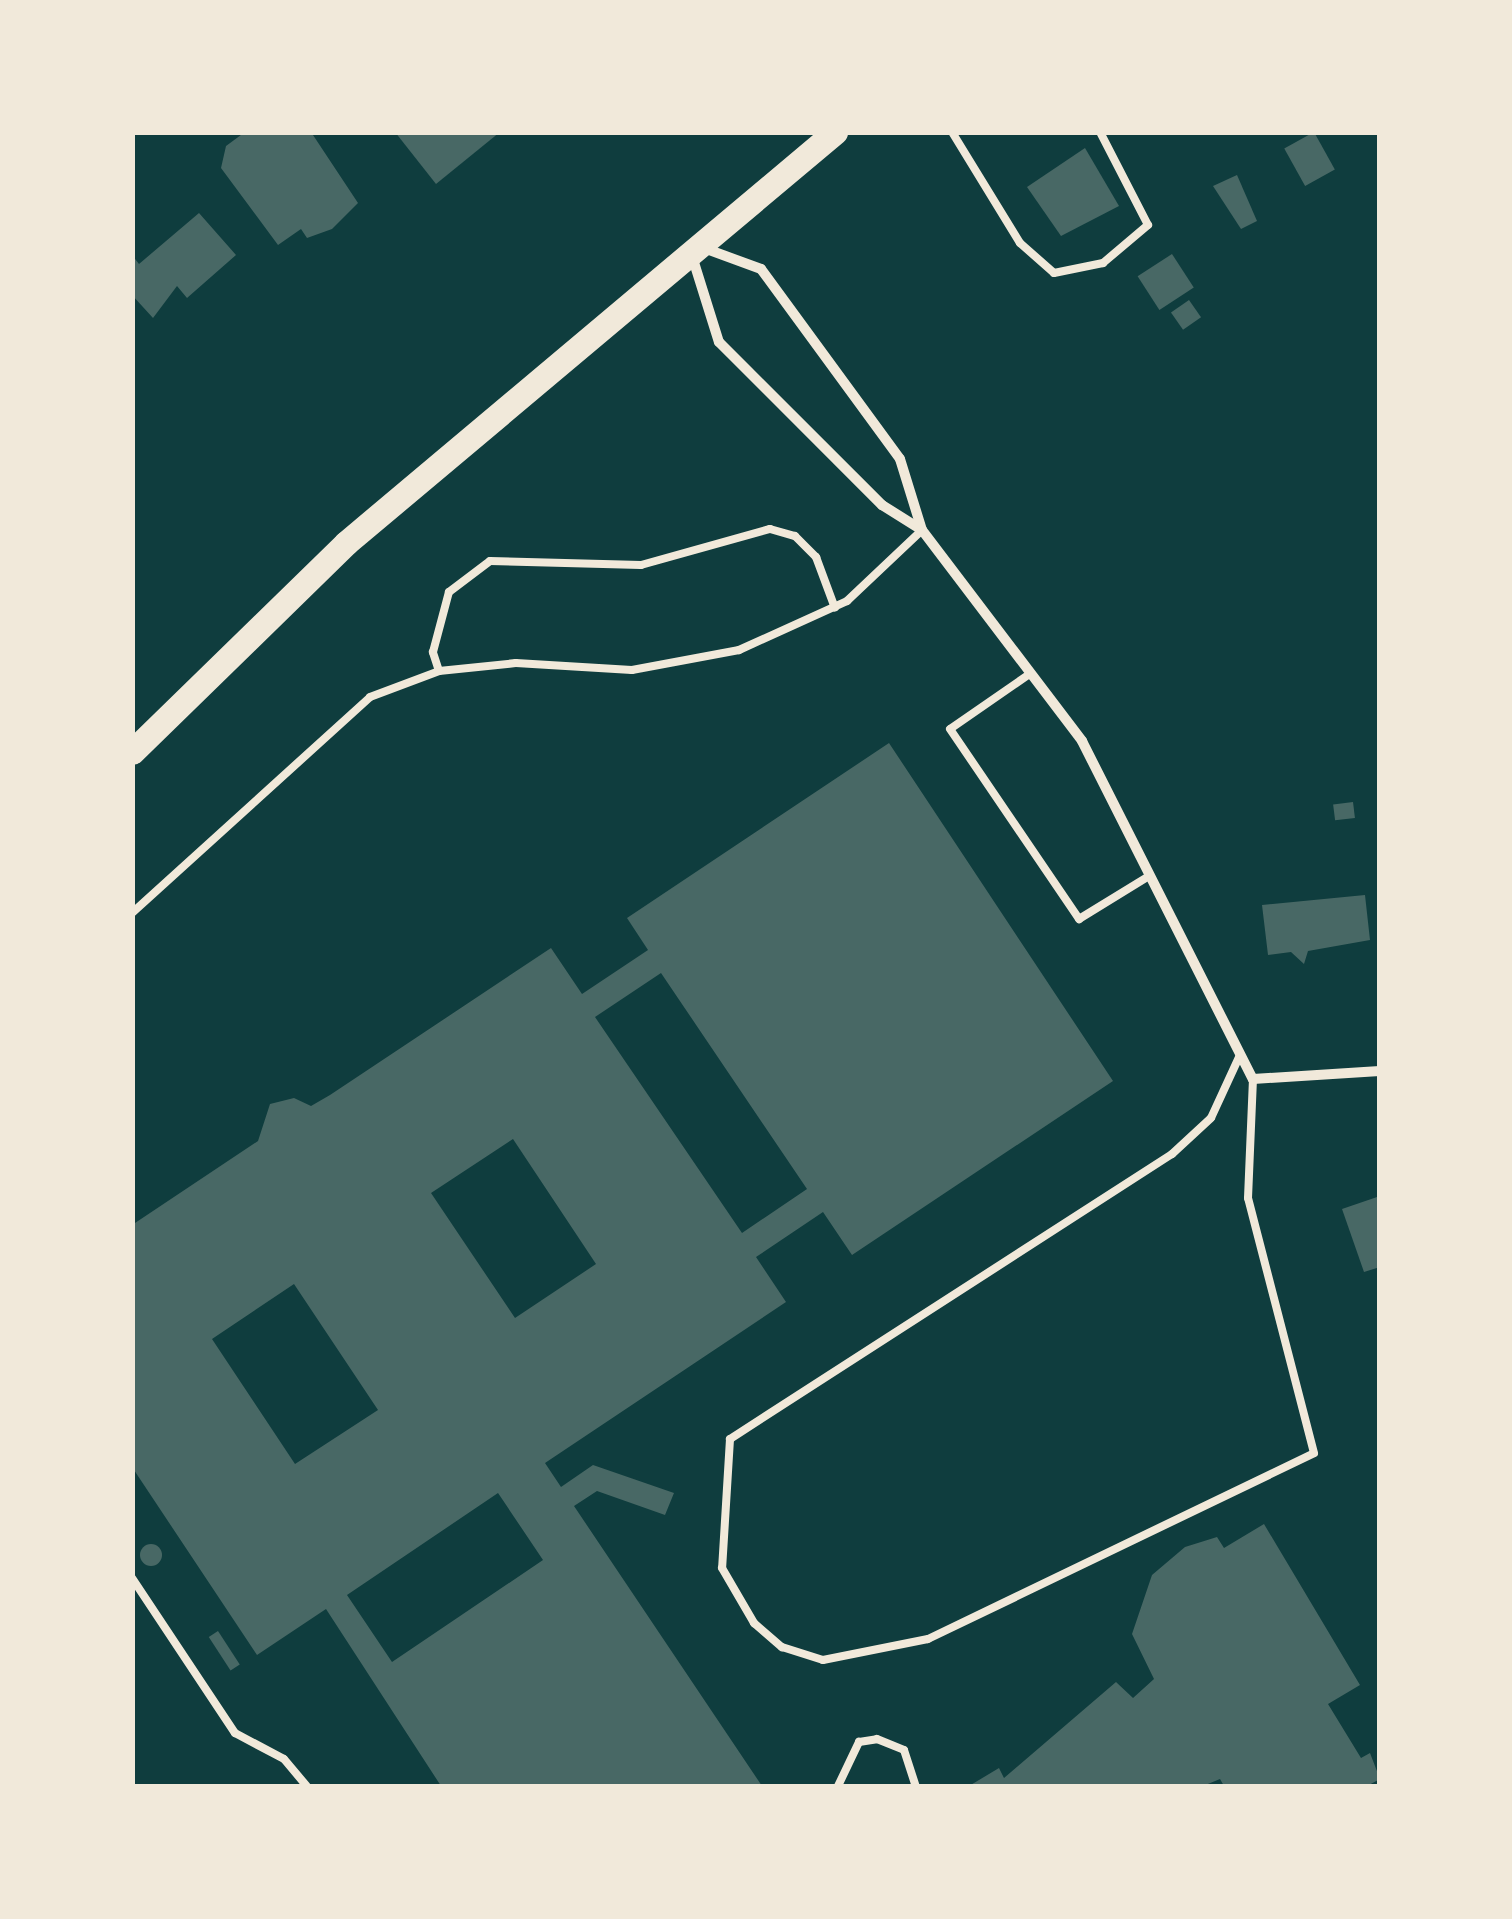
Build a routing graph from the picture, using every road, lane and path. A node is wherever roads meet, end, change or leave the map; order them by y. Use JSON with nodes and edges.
{"nodes":[{"id":1,"x":836,"y":132,"type":"edge"},
{"id":2,"x":952,"y":132,"type":"edge"},
{"id":3,"x":1100,"y":132,"type":"edge"},
{"id":4,"x":690,"y":245,"type":"junction"},
{"id":5,"x":922,"y":530,"type":"junction"},
{"id":6,"x":835,"y":608,"type":"junction"},
{"id":7,"x":439,"y":671,"type":"junction"},
{"id":8,"x":1031,"y":673,"type":"junction"},
{"id":9,"x":132,"y":752,"type":"edge"},
{"id":10,"x":1150,"y":876,"type":"junction"},
{"id":11,"x":132,"y":913,"type":"edge"},
{"id":12,"x":1240,"y":1055,"type":"junction"},
{"id":13,"x":1380,"y":1071,"type":"edge"},
{"id":14,"x":1253,"y":1079,"type":"junction"},
{"id":15,"x":132,"y":1578,"type":"edge"},
{"id":16,"x":307,"y":1786,"type":"edge"},
{"id":17,"x":838,"y":1786,"type":"edge"},
{"id":18,"x":916,"y":1786,"type":"edge"}],
"edges":[{"from":1,"to":4,"type":"main road"},
{"from":2,"to":3,"type":"lane"},
{"from":4,"to":5,"type":"street"},
{"from":4,"to":5,"type":"street"},
{"from":4,"to":9,"type":"main road"},
{"from":5,"to":6,"type":"lane"},
{"from":5,"to":8,"type":"street"},
{"from":6,"to":7,"type":"lane"},
{"from":6,"to":7,"type":"lane"},
{"from":7,"to":11,"type":"lane"},
{"from":8,"to":10,"type":"street"},
{"from":8,"to":10,"type":"lane"},
{"from":10,"to":12,"type":"street"},
{"from":12,"to":14,"type":"street"},
{"from":12,"to":14,"type":"lane"},
{"from":13,"to":14,"type":"street"},
{"from":15,"to":16,"type":"lane"},
{"from":17,"to":18,"type":"lane"}]}
